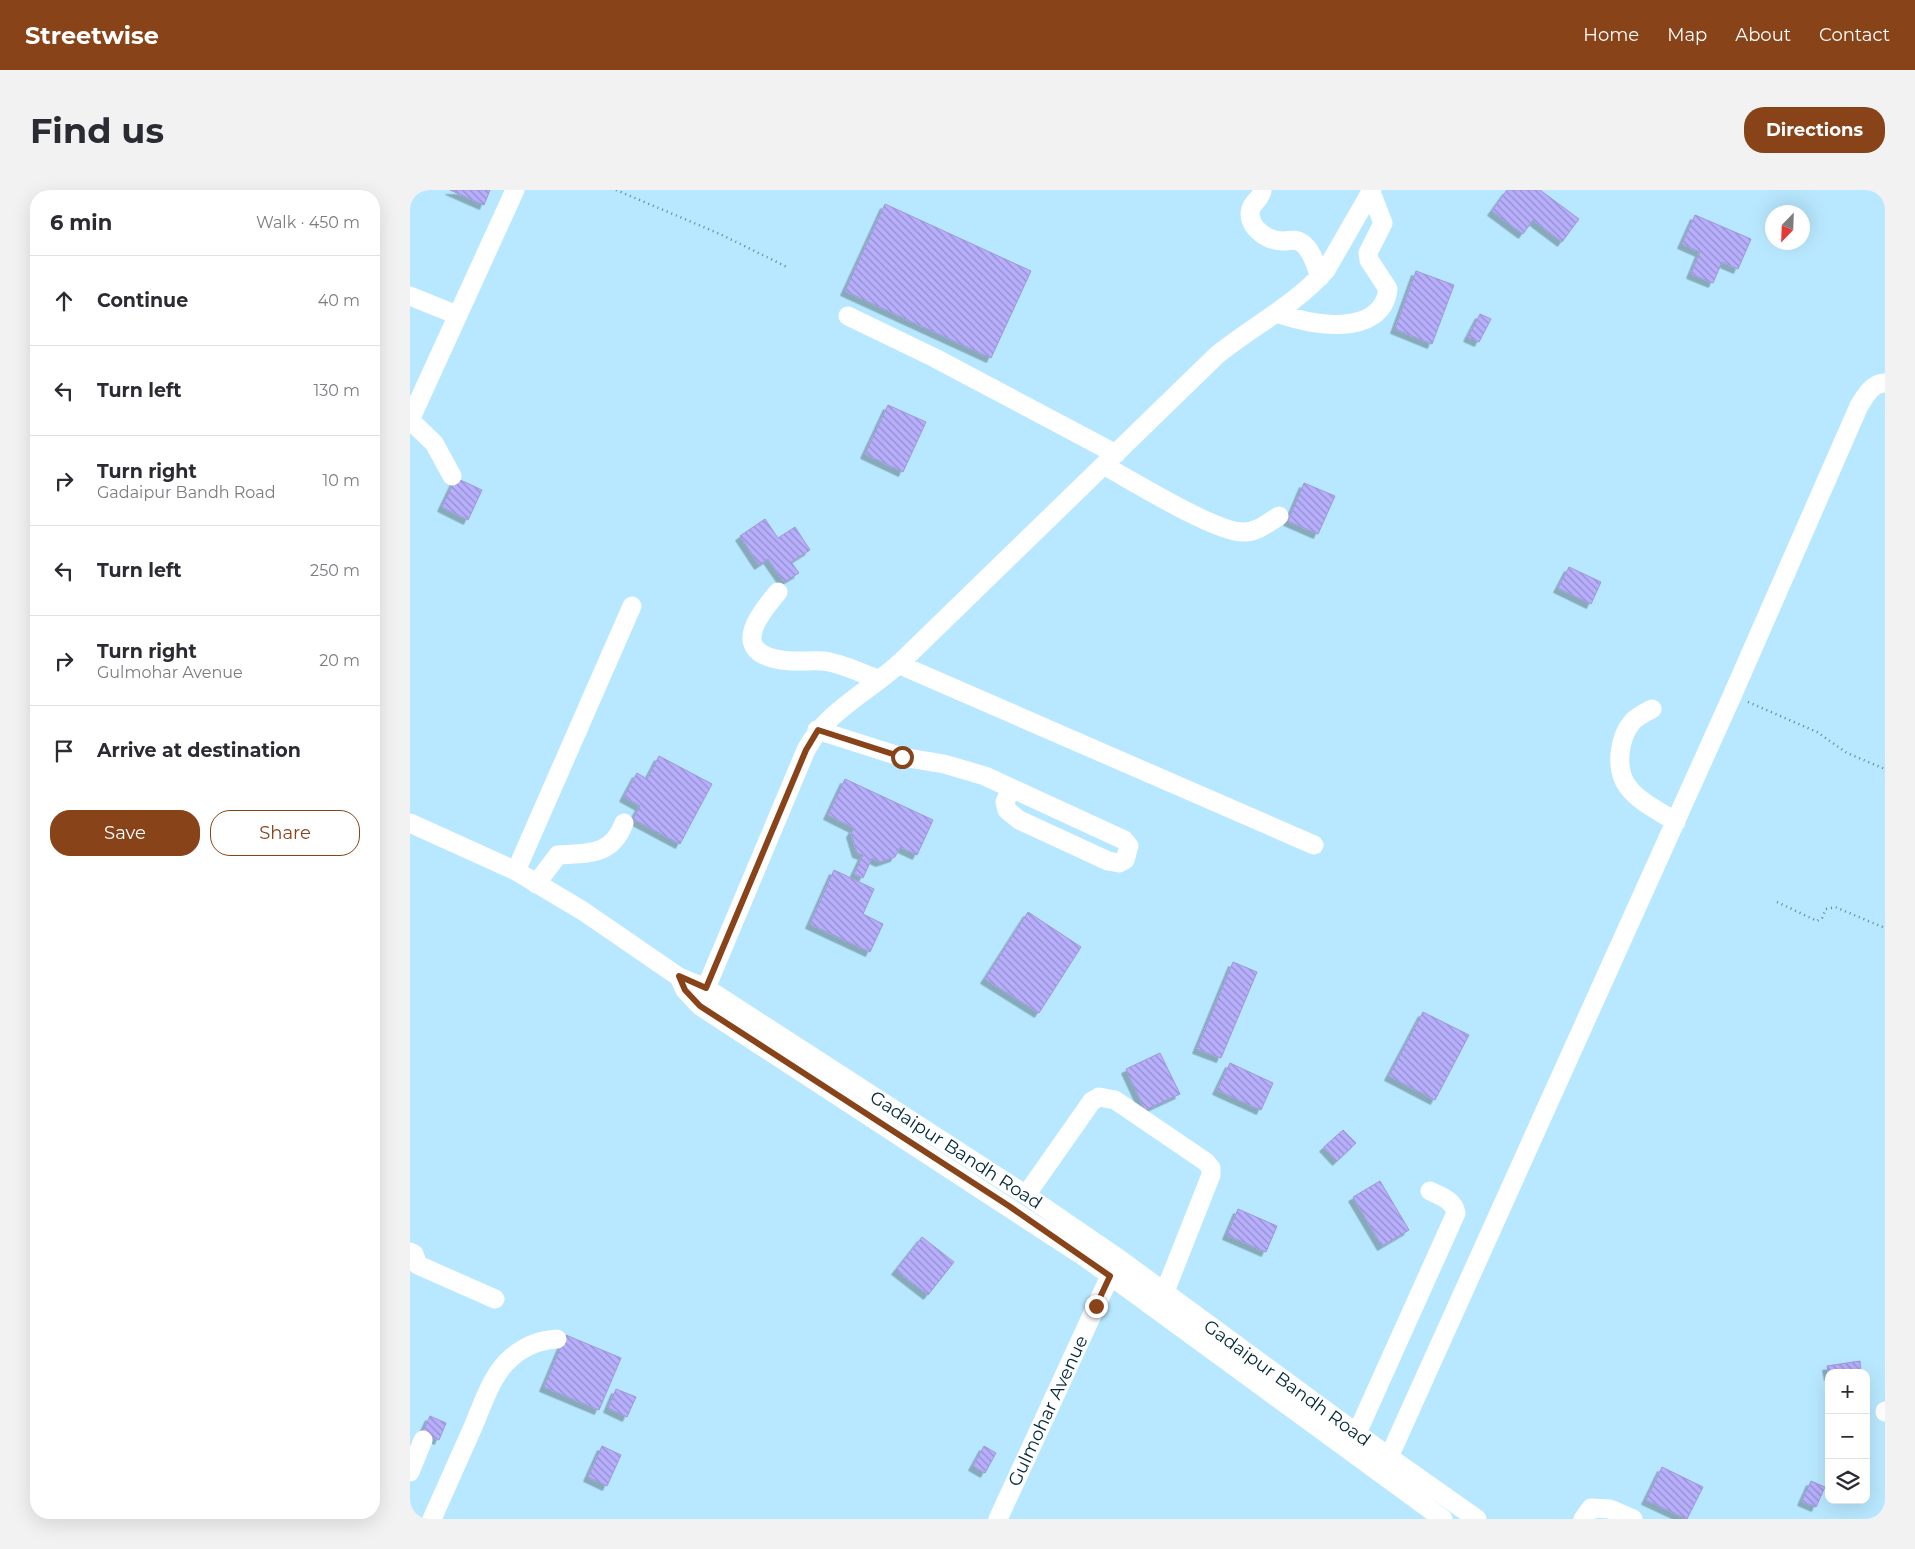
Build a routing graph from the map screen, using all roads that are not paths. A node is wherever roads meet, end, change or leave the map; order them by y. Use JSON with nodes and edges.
{"nodes":[{"id":1,"x":515,"y":190,"type":"edge"},
{"id":2,"x":1262,"y":190,"type":"edge"},
{"id":3,"x":1371,"y":191,"type":"edge"},
{"id":4,"x":1320,"y":278,"type":"junction"},
{"id":5,"x":410,"y":296,"type":"edge"},
{"id":6,"x":1277,"y":313,"type":"junction"},
{"id":7,"x":457,"y":315,"type":"junction"},
{"id":8,"x":848,"y":316,"type":"dead end"},
{"id":9,"x":1885,"y":383,"type":"edge"},
{"id":10,"x":410,"y":420,"type":"edge"},
{"id":11,"x":1111,"y":460,"type":"junction"},
{"id":12,"x":452,"y":476,"type":"dead end"},
{"id":13,"x":1279,"y":516,"type":"dead end"},
{"id":14,"x":778,"y":592,"type":"dead end"},
{"id":15,"x":632,"y":606,"type":"dead end"},
{"id":16,"x":898,"y":664,"type":"junction"},
{"id":17,"x":878,"y":679,"type":"junction"},
{"id":18,"x":1652,"y":709,"type":"dead end"},
{"id":19,"x":818,"y":730,"type":"junction"},
{"id":20,"x":1011,"y":789,"type":"junction"},
{"id":21,"x":1676,"y":822,"type":"junction"},
{"id":22,"x":410,"y":823,"type":"edge"},
{"id":23,"x":624,"y":823,"type":"dead end"},
{"id":24,"x":1314,"y":845,"type":"dead end"},
{"id":25,"x":516,"y":871,"type":"junction"},
{"id":26,"x":536,"y":884,"type":"junction"},
{"id":27,"x":679,"y":976,"type":"junction"},
{"id":28,"x":706,"y":988,"type":"junction"},
{"id":29,"x":1430,"y":1191,"type":"dead end"},
{"id":30,"x":1026,"y":1195,"type":"junction"},
{"id":31,"x":410,"y":1252,"type":"edge"},
{"id":32,"x":1110,"y":1276,"type":"junction"},
{"id":33,"x":1164,"y":1294,"type":"junction"},
{"id":34,"x":495,"y":1299,"type":"dead end"},
{"id":35,"x":557,"y":1339,"type":"dead end"},
{"id":36,"x":1357,"y":1433,"type":"junction"},
{"id":37,"x":423,"y":1440,"type":"dead end"},
{"id":38,"x":1389,"y":1457,"type":"junction"},
{"id":39,"x":410,"y":1472,"type":"edge"},
{"id":40,"x":432,"y":1519,"type":"edge"},
{"id":41,"x":998,"y":1519,"type":"edge"},
{"id":42,"x":1443,"y":1519,"type":"edge"},
{"id":43,"x":1477,"y":1519,"type":"edge"},
{"id":44,"x":1583,"y":1519,"type":"edge"},
{"id":45,"x":1632,"y":1519,"type":"edge"}],
"edges":[{"from":1,"to":7,"type":"street"},
{"from":2,"to":4,"type":"street"},
{"from":3,"to":4,"type":"street"},
{"from":3,"to":6,"type":"street"},
{"from":4,"to":6,"type":"street"},
{"from":5,"to":7,"type":"street"},
{"from":6,"to":11,"type":"street"},
{"from":7,"to":10,"type":"street"},
{"from":8,"to":11,"type":"street"},
{"from":9,"to":21,"type":"street"},
{"from":10,"to":12,"type":"street"},
{"from":11,"to":13,"type":"street"},
{"from":11,"to":16,"type":"street"},
{"from":14,"to":17,"type":"street"},
{"from":15,"to":25,"type":"street"},
{"from":16,"to":17,"type":"street"},
{"from":16,"to":24,"type":"street"},
{"from":17,"to":19,"type":"street"},
{"from":18,"to":21,"type":"street"},
{"from":19,"to":20,"type":"street"},
{"from":19,"to":28,"type":"street"},
{"from":20,"to":20,"type":"street"},
{"from":21,"to":38,"type":"street"},
{"from":22,"to":25,"type":"street","name":"Gadaipur Bandh Road"},
{"from":23,"to":26,"type":"street"},
{"from":25,"to":26,"type":"street","name":"Gadaipur Bandh Road"},
{"from":26,"to":27,"type":"street","name":"Gadaipur Bandh Road"},
{"from":27,"to":28,"type":"street","name":"Gadaipur Bandh Road"},
{"from":27,"to":32,"type":"street"},
{"from":28,"to":30,"type":"street","name":"Gadaipur Bandh Road"},
{"from":29,"to":36,"type":"street"},
{"from":30,"to":33,"type":"street","name":"Gadaipur Bandh Road"},
{"from":30,"to":33,"type":"street"},
{"from":31,"to":34,"type":"street"},
{"from":32,"to":41,"type":"street","name":"Gulmohar Avenue"},
{"from":32,"to":42,"type":"street"},
{"from":33,"to":36,"type":"street","name":"Gadaipur Bandh Road"},
{"from":35,"to":40,"type":"street"},
{"from":36,"to":38,"type":"street","name":"Gadaipur Bandh Road"},
{"from":37,"to":39,"type":"street"},
{"from":38,"to":43,"type":"street","name":"Gadaipur Bandh Road"},
{"from":44,"to":45,"type":"street"}]}
